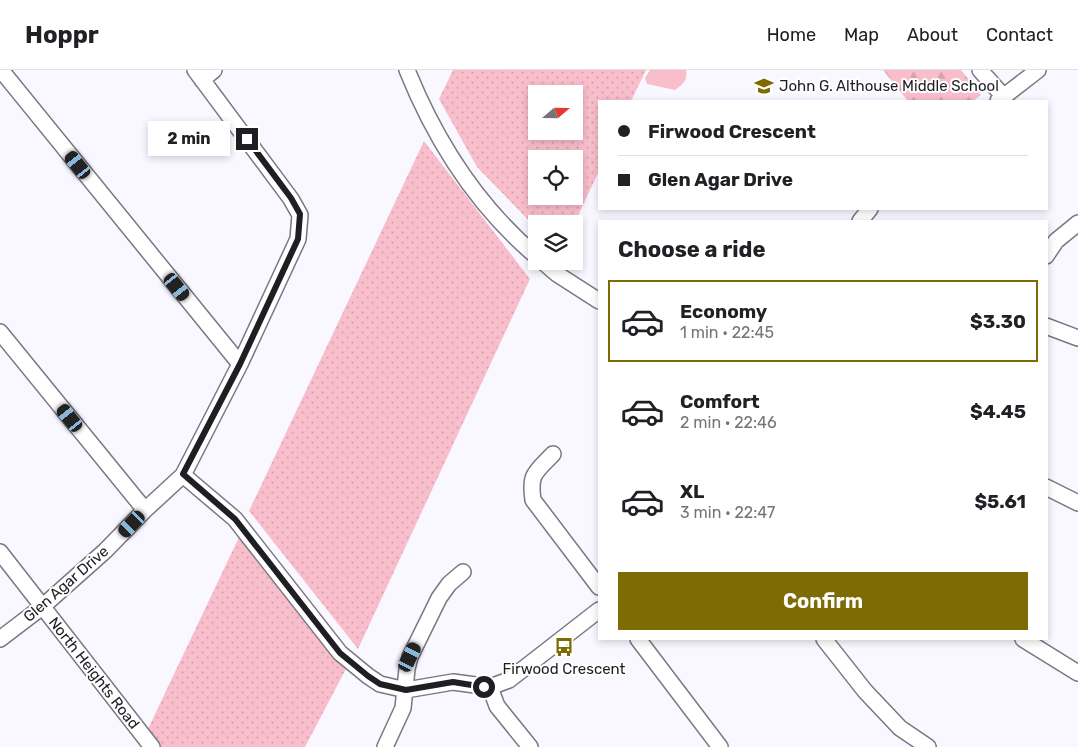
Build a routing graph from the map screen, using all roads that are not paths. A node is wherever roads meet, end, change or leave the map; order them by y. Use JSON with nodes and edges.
{"nodes":[{"id":1,"x":1,"y":70,"type":"edge"},
{"id":2,"x":407,"y":70,"type":"edge"},
{"id":3,"x":980,"y":70,"type":"edge"},
{"id":4,"x":1038,"y":70,"type":"edge"},
{"id":5,"x":204,"y":73,"type":"edge"},
{"id":6,"x":1001,"y":99,"type":"edge"},
{"id":7,"x":869,"y":210,"type":"edge"},
{"id":8,"x":861,"y":220,"type":"edge"},
{"id":9,"x":1078,"y":223,"type":"edge"},
{"id":10,"x":528,"y":249,"type":"edge"},
{"id":11,"x":1048,"y":253,"type":"edge"},
{"id":12,"x":552,"y":270,"type":"edge"},
{"id":13,"x":598,"y":300,"type":"edge"},
{"id":14,"x":1048,"y":327,"type":"edge"},
{"id":15,"x":0,"y":332,"type":"edge"},
{"id":16,"x":1078,"y":338,"type":"edge"},
{"id":17,"x":240,"y":364,"type":"junction"},
{"id":18,"x":553,"y":454,"type":"dead end"},
{"id":19,"x":183,"y":474,"type":"junction"},
{"id":20,"x":1048,"y":488,"type":"edge"},
{"id":21,"x":1078,"y":503,"type":"edge"},
{"id":22,"x":145,"y":510,"type":"junction"},
{"id":23,"x":0,"y":552,"type":"edge"},
{"id":24,"x":464,"y":572,"type":"dead end"},
{"id":25,"x":598,"y":586,"type":"edge"},
{"id":26,"x":42,"y":607,"type":"junction"},
{"id":27,"x":598,"y":611,"type":"edge"},
{"id":28,"x":0,"y":639,"type":"edge"},
{"id":29,"x":639,"y":640,"type":"edge"},
{"id":30,"x":825,"y":640,"type":"edge"},
{"id":31,"x":1025,"y":640,"type":"edge"},
{"id":32,"x":1078,"y":673,"type":"edge"},
{"id":33,"x":490,"y":687,"type":"junction"},
{"id":34,"x":406,"y":690,"type":"junction"},
{"id":35,"x":152,"y":747,"type":"edge"},
{"id":36,"x":385,"y":747,"type":"edge"},
{"id":37,"x":530,"y":747,"type":"edge"},
{"id":38,"x":720,"y":747,"type":"edge"},
{"id":39,"x":928,"y":747,"type":"edge"}],
"edges":[{"from":1,"to":17,"type":"street"},
{"from":2,"to":10,"type":"street"},
{"from":3,"to":6,"type":"street"},
{"from":4,"to":6,"type":"street"},
{"from":5,"to":17,"type":"street","name":"Glen Agar Drive"},
{"from":7,"to":8,"type":"street"},
{"from":9,"to":11,"type":"street"},
{"from":12,"to":13,"type":"street"},
{"from":14,"to":16,"type":"street"},
{"from":15,"to":22,"type":"street"},
{"from":17,"to":19,"type":"street","name":"Glen Agar Drive"},
{"from":18,"to":25,"type":"street"},
{"from":19,"to":22,"type":"street","name":"Glen Agar Drive"},
{"from":19,"to":34,"type":"street"},
{"from":20,"to":21,"type":"street"},
{"from":22,"to":26,"type":"street","name":"Glen Agar Drive"},
{"from":23,"to":26,"type":"street","name":"North Heights Road"},
{"from":24,"to":34,"type":"street"},
{"from":26,"to":28,"type":"street","name":"Glen Agar Drive"},
{"from":26,"to":35,"type":"street","name":"North Heights Road"},
{"from":27,"to":33,"type":"street"},
{"from":29,"to":38,"type":"street"},
{"from":30,"to":39,"type":"street"},
{"from":31,"to":32,"type":"street"},
{"from":33,"to":34,"type":"street"},
{"from":33,"to":37,"type":"street"},
{"from":34,"to":36,"type":"street"}]}
